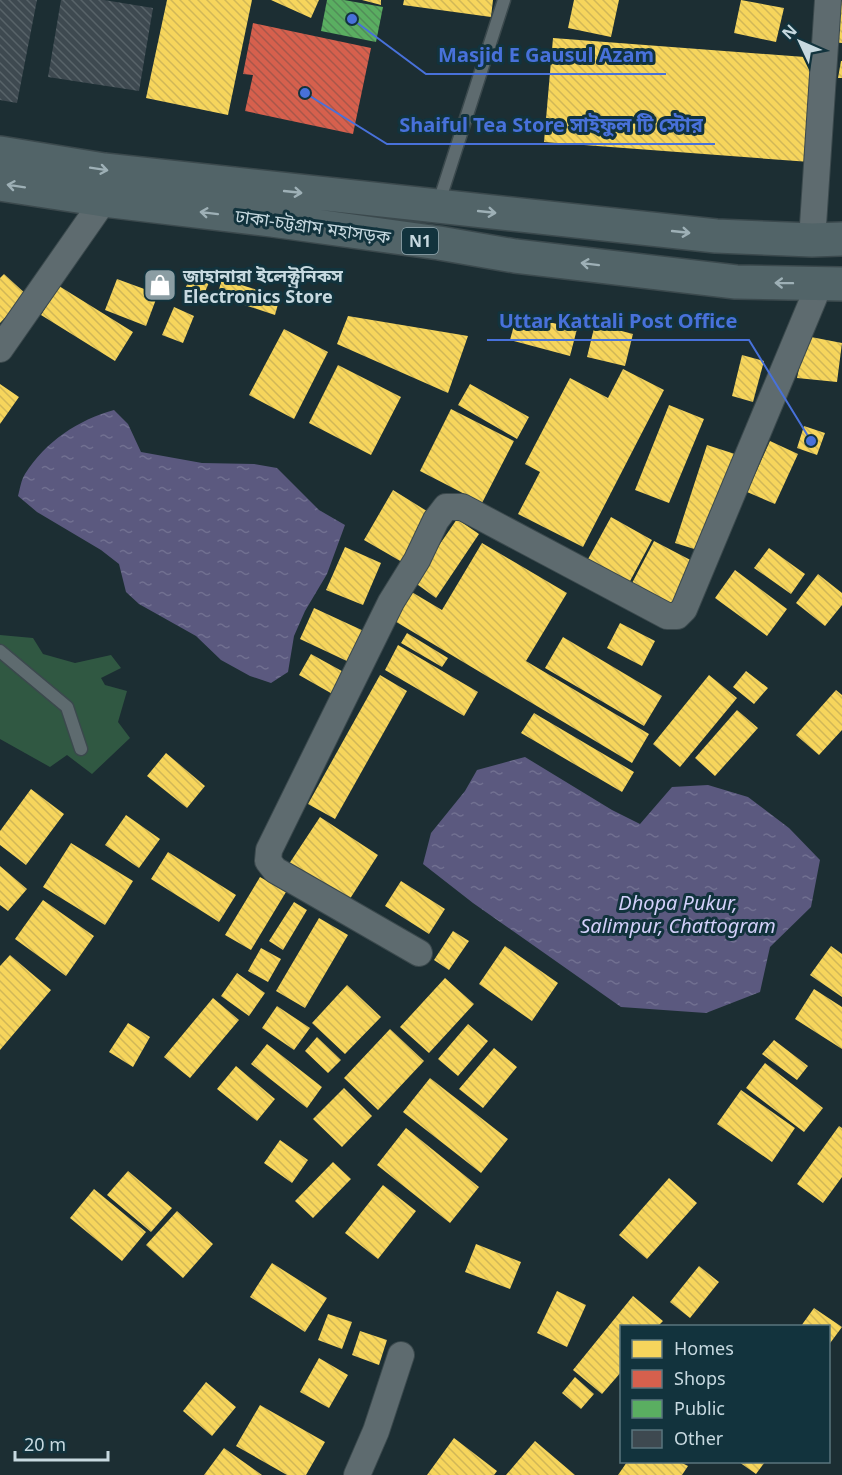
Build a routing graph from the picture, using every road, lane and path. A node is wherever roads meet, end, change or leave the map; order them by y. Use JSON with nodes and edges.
{"nodes":[{"id":1,"x":504,"y":0,"type":"edge"},
{"id":2,"x":828,"y":0,"type":"edge"},
{"id":3,"x":0,"y":153,"type":"edge"},
{"id":4,"x":0,"y":184,"type":"edge"},
{"id":5,"x":104,"y":200,"type":"junction"},
{"id":6,"x":438,"y":206,"type":"junction"},
{"id":7,"x":827,"y":239,"type":"edge"},
{"id":8,"x":831,"y":284,"type":"edge"},
{"id":9,"x":0,"y":348,"type":"edge"},
{"id":10,"x":0,"y":651,"type":"edge"},
{"id":11,"x":81,"y":749,"type":"dead end"},
{"id":12,"x":419,"y":953,"type":"dead end"},
{"id":13,"x":401,"y":1355,"type":"dead end"},
{"id":14,"x":357,"y":1475,"type":"edge"}],
"edges":[{"from":1,"to":6,"type":"lane"},
{"from":2,"to":7,"type":"street"},
{"from":3,"to":6,"type":"highway","name":"ঢাকা-চট্টগ্রাম মহাসড়ক","number":"N1","one_way":true},
{"from":5,"to":4,"type":"highway","name":"ঢাকা-চট্টগ্রাম মহাসড়ক","number":"N1","one_way":true},
{"from":8,"to":5,"type":"highway","name":"ঢাকা-চট্টগ্রাম মহাসড়ক","number":"N1","one_way":true},
{"from":5,"to":9,"type":"street"},
{"from":6,"to":7,"type":"highway","name":"ঢাকা-চট্টগ্রাম মহাসড়ক","number":"N1","one_way":true},
{"from":8,"to":12,"type":"street"},
{"from":10,"to":11,"type":"lane"},
{"from":13,"to":14,"type":"street"}]}
